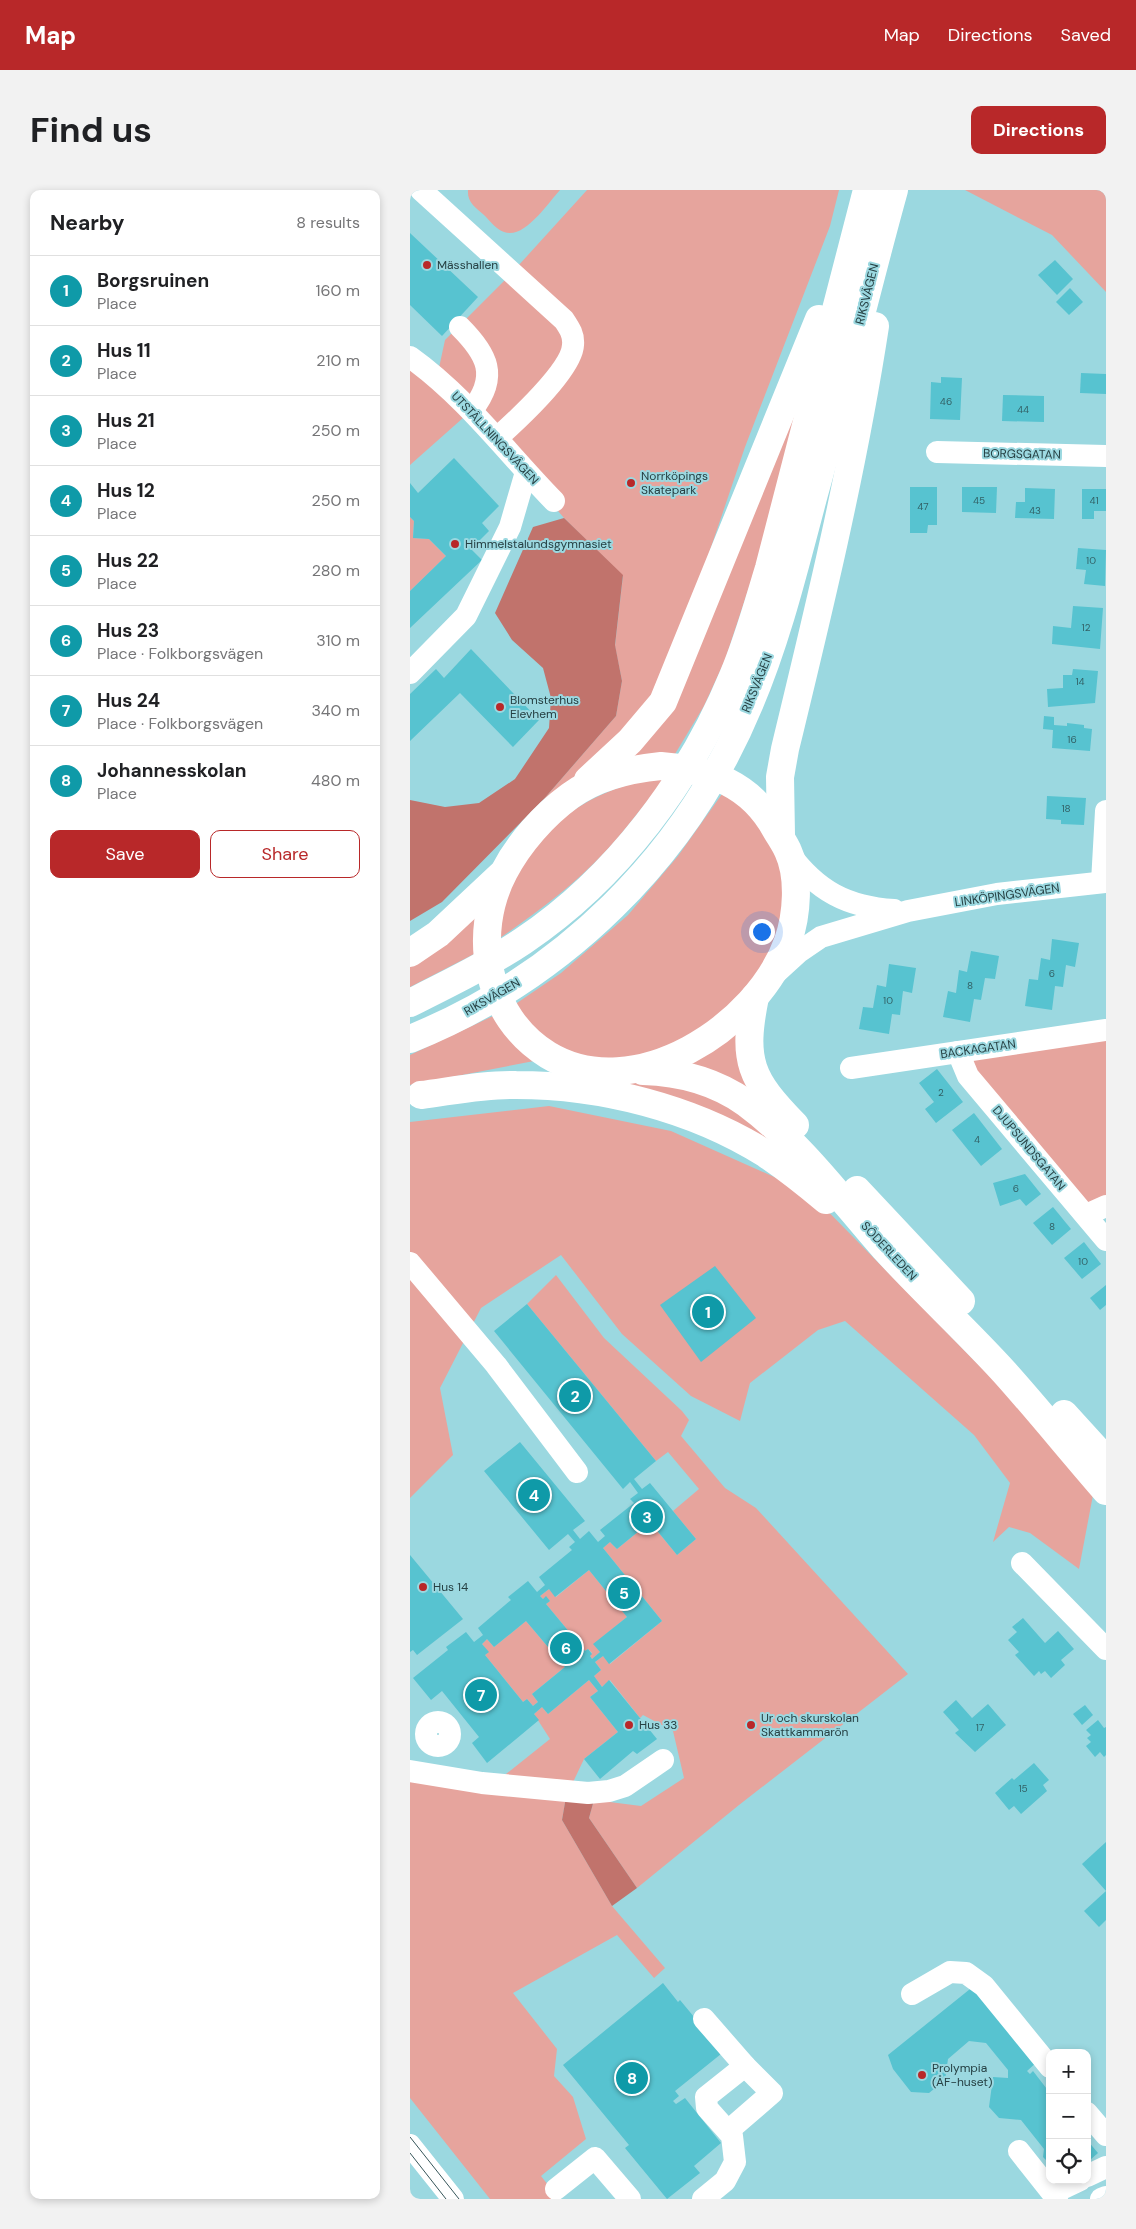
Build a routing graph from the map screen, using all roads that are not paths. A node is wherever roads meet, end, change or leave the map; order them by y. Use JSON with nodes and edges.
{"nodes":[{"id":1,"x":420,"y":190,"type":"edge"},
{"id":2,"x":867,"y":190,"type":"edge"},
{"id":3,"x":894,"y":190,"type":"edge"},
{"id":4,"x":870,"y":228,"type":"junction"},
{"id":5,"x":460,"y":326,"type":"dead end"},
{"id":6,"x":410,"y":357,"type":"edge"},
{"id":7,"x":472,"y":410,"type":"junction"},
{"id":8,"x":497,"y":438,"type":"junction"},
{"id":9,"x":937,"y":452,"type":"dead end"},
{"id":10,"x":1106,"y":456,"type":"edge"},
{"id":11,"x":526,"y":472,"type":"junction"},
{"id":12,"x":554,"y":502,"type":"dead end"},
{"id":13,"x":410,"y":673,"type":"edge"},
{"id":14,"x":572,"y":795,"type":"junction"},
{"id":15,"x":1106,"y":811,"type":"edge"},
{"id":16,"x":785,"y":846,"type":"junction"},
{"id":17,"x":504,"y":872,"type":"junction"},
{"id":18,"x":1104,"y":882,"type":"edge"},
{"id":19,"x":908,"y":911,"type":"junction"},
{"id":20,"x":410,"y":953,"type":"edge"},
{"id":21,"x":763,"y":987,"type":"junction"},
{"id":22,"x":410,"y":1003,"type":"edge"},
{"id":23,"x":1106,"y":1030,"type":"edge"},
{"id":24,"x":410,"y":1039,"type":"edge"},
{"id":25,"x":958,"y":1052,"type":"junction"},
{"id":26,"x":573,"y":1067,"type":"junction"},
{"id":27,"x":851,"y":1068,"type":"dead end"},
{"id":28,"x":636,"y":1070,"type":"junction"},
{"id":29,"x":416,"y":1096,"type":"edge"},
{"id":30,"x":1096,"y":1211,"type":"edge"},
{"id":31,"x":1106,"y":1240,"type":"edge"},
{"id":32,"x":885,"y":1249,"type":"junction"},
{"id":33,"x":410,"y":1263,"type":"edge"},
{"id":34,"x":1106,"y":1460,"type":"edge"},
{"id":35,"x":577,"y":1472,"type":"dead end"},
{"id":36,"x":1106,"y":1491,"type":"edge"},
{"id":37,"x":1022,"y":1563,"type":"dead end"},
{"id":38,"x":1106,"y":1649,"type":"edge"},
{"id":39,"x":427,"y":1739,"type":"dead end"},
{"id":40,"x":410,"y":1757,"type":"edge"},
{"id":41,"x":663,"y":1760,"type":"dead end"},
{"id":42,"x":410,"y":1770,"type":"edge"},
{"id":43,"x":912,"y":1994,"type":"dead end"},
{"id":44,"x":704,"y":2019,"type":"dead end"},
{"id":45,"x":1046,"y":2062,"type":"edge"},
{"id":46,"x":745,"y":2066,"type":"junction"},
{"id":47,"x":1091,"y":2118,"type":"edge"},
{"id":48,"x":728,"y":2131,"type":"junction"},
{"id":49,"x":1106,"y":2135,"type":"edge"},
{"id":50,"x":410,"y":2145,"type":"edge"},
{"id":51,"x":1019,"y":2151,"type":"dead end"},
{"id":52,"x":1106,"y":2167,"type":"edge"},
{"id":53,"x":1091,"y":2174,"type":"edge"},
{"id":54,"x":1074,"y":2184,"type":"edge"},
{"id":55,"x":556,"y":2189,"type":"dead end"},
{"id":56,"x":1055,"y":2196,"type":"edge"},
{"id":57,"x":1106,"y":2197,"type":"edge"},
{"id":58,"x":628,"y":2198,"type":"edge"},
{"id":59,"x":453,"y":2199,"type":"edge"},
{"id":60,"x":703,"y":2199,"type":"edge"},
{"id":61,"x":1102,"y":2199,"type":"edge"}],
"edges":[{"from":1,"to":8,"type":"street"},
{"from":2,"to":4,"type":"highway","name":"RIKSVÄGEN"},
{"from":3,"to":4,"type":"highway","name":"RIKSVÄGEN"},
{"from":4,"to":14,"type":"highway"},
{"from":4,"to":16,"type":"highway"},
{"from":4,"to":22,"type":"highway","name":"RIKSVÄGEN"},
{"from":4,"to":24,"type":"highway","name":"RIKSVÄGEN"},
{"from":5,"to":7,"type":"street"},
{"from":6,"to":7,"type":"street","name":"UTSTÄLLNINGSVÄGEN"},
{"from":7,"to":8,"type":"street","name":"UTSTÄLLNINGSVÄGEN"},
{"from":8,"to":11,"type":"street","name":"UTSTÄLLNINGSVÄGEN"},
{"from":9,"to":10,"type":"street","name":"BORGSGATAN"},
{"from":11,"to":12,"type":"street","name":"UTSTÄLLNINGSVÄGEN"},
{"from":11,"to":13,"type":"street"},
{"from":14,"to":16,"type":"highway"},
{"from":14,"to":17,"type":"highway"},
{"from":15,"to":18,"type":"street"},
{"from":16,"to":19,"type":"street","name":"LINKÖPINGSVÄGEN"},
{"from":16,"to":21,"type":"highway"},
{"from":17,"to":20,"type":"highway"},
{"from":17,"to":26,"type":"highway"},
{"from":18,"to":19,"type":"street","name":"LINKÖPINGSVÄGEN"},
{"from":19,"to":21,"type":"street","name":"LINKÖPINGSVÄGEN"},
{"from":21,"to":28,"type":"highway"},
{"from":21,"to":34,"type":"highway","name":"SÖDERLEDEN"},
{"from":23,"to":25,"type":"street","name":"BACKAGATAN"},
{"from":25,"to":27,"type":"street","name":"BACKAGATAN"},
{"from":25,"to":30,"type":"street","name":"DJUPSUNDSGATAN"},
{"from":26,"to":28,"type":"highway"},
{"from":26,"to":29,"type":"highway"},
{"from":28,"to":32,"type":"highway","name":"SÖDERLEDEN"},
{"from":29,"to":32,"type":"highway"},
{"from":30,"to":31,"type":"street","name":"DJUPSUNDSGATAN"},
{"from":32,"to":36,"type":"highway","name":"SÖDERLEDEN"},
{"from":33,"to":35,"type":"street"},
{"from":37,"to":38,"type":"street"},
{"from":39,"to":40,"type":"street"},
{"from":41,"to":42,"type":"street"},
{"from":43,"to":45,"type":"street"},
{"from":44,"to":46,"type":"street"},
{"from":46,"to":48,"type":"street"},
{"from":46,"to":48,"type":"street"},
{"from":47,"to":49,"type":"street"},
{"from":48,"to":60,"type":"street"},
{"from":50,"to":59,"type":"street"},
{"from":51,"to":56,"type":"street"},
{"from":52,"to":53,"type":"street"},
{"from":54,"to":56,"type":"street"},
{"from":55,"to":58,"type":"street"},
{"from":57,"to":61,"type":"street"}]}
